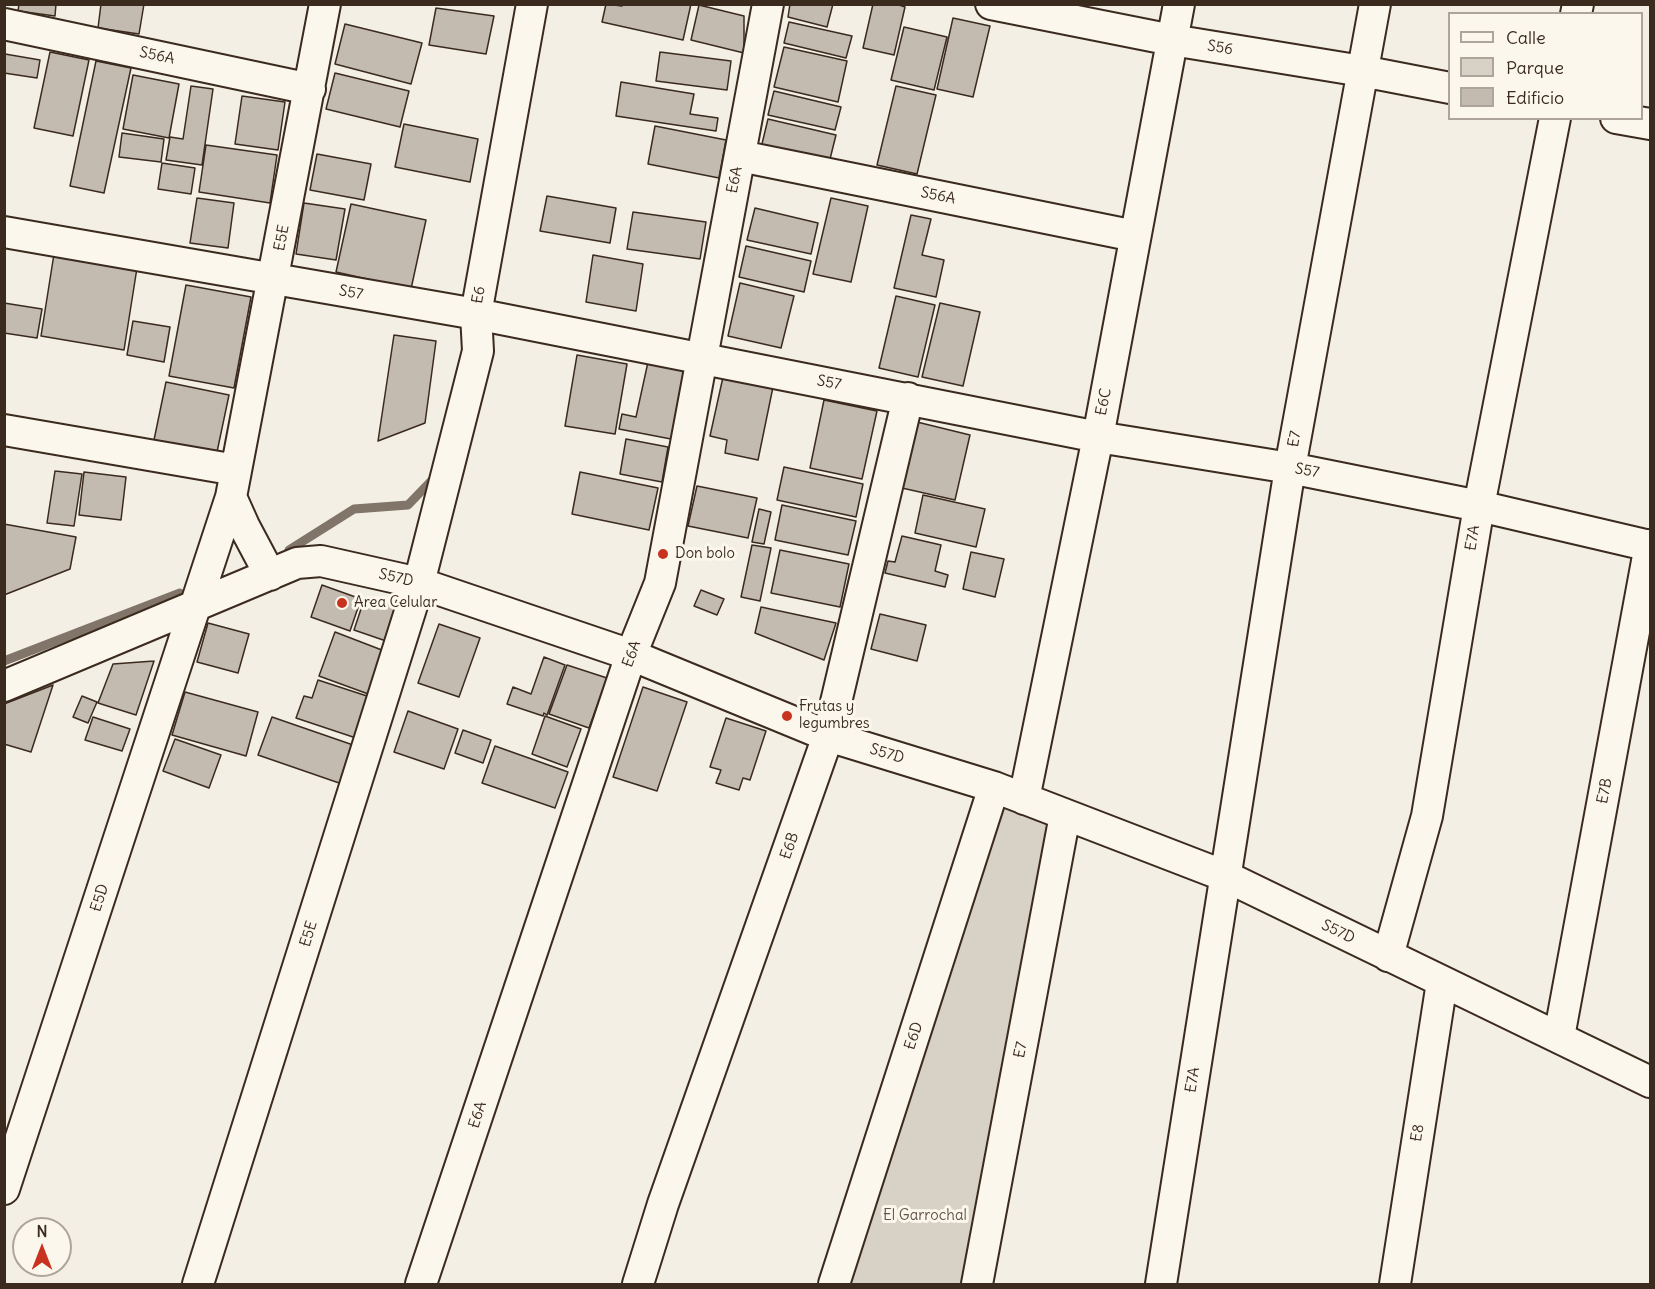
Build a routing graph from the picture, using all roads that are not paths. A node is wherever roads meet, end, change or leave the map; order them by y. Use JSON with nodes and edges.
{"nodes":[{"id":1,"x":325,"y":4,"type":"edge"},
{"id":2,"x":532,"y":4,"type":"edge"},
{"id":3,"x":768,"y":4,"type":"edge"},
{"id":4,"x":991,"y":4,"type":"edge"},
{"id":5,"x":1179,"y":4,"type":"edge"},
{"id":6,"x":1375,"y":4,"type":"edge"},
{"id":7,"x":4,"y":24,"type":"edge"},
{"id":8,"x":1172,"y":40,"type":"junction"},
{"id":9,"x":1362,"y":71,"type":"junction"},
{"id":10,"x":1448,"y":88,"type":"edge"},
{"id":11,"x":309,"y":89,"type":"junction"},
{"id":12,"x":1555,"y":120,"type":"edge"},
{"id":13,"x":1627,"y":120,"type":"edge"},
{"id":14,"x":1650,"y":124,"type":"edge"},
{"id":15,"x":740,"y":156,"type":"junction"},
{"id":16,"x":4,"y":232,"type":"edge"},
{"id":17,"x":1135,"y":236,"type":"junction"},
{"id":18,"x":274,"y":279,"type":"junction"},
{"id":19,"x":476,"y":314,"type":"junction"},
{"id":20,"x":702,"y":358,"type":"junction"},
{"id":21,"x":908,"y":398,"type":"junction"},
{"id":22,"x":4,"y":430,"type":"edge"},
{"id":23,"x":1098,"y":437,"type":"junction"},
{"id":24,"x":1290,"y":468,"type":"junction"},
{"id":25,"x":234,"y":484,"type":"junction"},
{"id":26,"x":1479,"y":506,"type":"junction"},
{"id":27,"x":1650,"y":546,"type":"edge"},
{"id":28,"x":270,"y":575,"type":"junction"},
{"id":29,"x":419,"y":583,"type":"junction"},
{"id":30,"x":196,"y":606,"type":"junction"},
{"id":31,"x":631,"y":655,"type":"junction"},
{"id":32,"x":4,"y":686,"type":"edge"},
{"id":33,"x":828,"y":736,"type":"junction"},
{"id":34,"x":994,"y":787,"type":"junction"},
{"id":35,"x":1024,"y":799,"type":"junction"},
{"id":36,"x":1065,"y":816,"type":"junction"},
{"id":37,"x":1225,"y":876,"type":"junction"},
{"id":38,"x":1388,"y":956,"type":"junction"},
{"id":39,"x":1442,"y":982,"type":"junction"},
{"id":40,"x":1558,"y":1037,"type":"junction"},
{"id":41,"x":1650,"y":1082,"type":"edge"},
{"id":42,"x":4,"y":1189,"type":"edge"},
{"id":43,"x":198,"y":1284,"type":"edge"},
{"id":44,"x":421,"y":1284,"type":"edge"},
{"id":45,"x":638,"y":1284,"type":"edge"},
{"id":46,"x":834,"y":1284,"type":"edge"},
{"id":47,"x":977,"y":1284,"type":"edge"},
{"id":48,"x":1161,"y":1284,"type":"edge"},
{"id":49,"x":1395,"y":1284,"type":"edge"}],
"edges":[{"from":1,"to":11,"type":"street","name":"E5E"},
{"from":2,"to":19,"type":"street","name":"E6"},
{"from":3,"to":15,"type":"street","name":"E6A"},
{"from":4,"to":8,"type":"street","name":"S56"},
{"from":5,"to":8,"type":"street","name":"E6C"},
{"from":6,"to":9,"type":"street","name":"E7"},
{"from":7,"to":11,"type":"street","name":"S56A"},
{"from":8,"to":9,"type":"street","name":"S56"},
{"from":8,"to":17,"type":"street","name":"E6C"},
{"from":9,"to":10,"type":"street","name":"S56"},
{"from":9,"to":24,"type":"street","name":"E7"},
{"from":11,"to":18,"type":"street","name":"E5E"},
{"from":12,"to":26,"type":"street","name":"E7A"},
{"from":13,"to":14,"type":"street"},
{"from":15,"to":17,"type":"street","name":"S56A"},
{"from":15,"to":20,"type":"street","name":"E6A"},
{"from":16,"to":18,"type":"street","name":"S57"},
{"from":17,"to":23,"type":"street","name":"E6C"},
{"from":18,"to":19,"type":"street","name":"S57"},
{"from":18,"to":25,"type":"street","name":"E5E"},
{"from":19,"to":20,"type":"street","name":"S57"},
{"from":19,"to":29,"type":"street","name":"E6"},
{"from":20,"to":21,"type":"street","name":"S57"},
{"from":20,"to":31,"type":"street","name":"E6A"},
{"from":21,"to":23,"type":"street","name":"S57"},
{"from":21,"to":33,"type":"street","name":"E6B"},
{"from":22,"to":25,"type":"street"},
{"from":23,"to":24,"type":"street","name":"S57"},
{"from":23,"to":35,"type":"street","name":"E6C"},
{"from":24,"to":26,"type":"street","name":"S57"},
{"from":24,"to":37,"type":"street","name":"E7"},
{"from":25,"to":28,"type":"street"},
{"from":25,"to":30,"type":"street","name":"E5E"},
{"from":26,"to":27,"type":"street","name":"S57"},
{"from":26,"to":38,"type":"street","name":"E7A"},
{"from":27,"to":40,"type":"street","name":"E7B"},
{"from":28,"to":29,"type":"street","name":"S57D"},
{"from":28,"to":30,"type":"street","name":"S57D"},
{"from":29,"to":31,"type":"street","name":"S57D"},
{"from":29,"to":43,"type":"street","name":"E5E"},
{"from":30,"to":32,"type":"street","name":"S57D"},
{"from":30,"to":42,"type":"street","name":"E5D"},
{"from":31,"to":33,"type":"street","name":"S57D"},
{"from":31,"to":44,"type":"street","name":"E6A"},
{"from":33,"to":34,"type":"street","name":"S57D"},
{"from":33,"to":45,"type":"street","name":"E6B"},
{"from":34,"to":35,"type":"street","name":"S57D"},
{"from":34,"to":46,"type":"street","name":"E6D"},
{"from":35,"to":36,"type":"street","name":"S57D"},
{"from":36,"to":37,"type":"street","name":"S57D"},
{"from":36,"to":47,"type":"street","name":"E7"},
{"from":37,"to":38,"type":"street","name":"S57D"},
{"from":37,"to":48,"type":"street","name":"E7A"},
{"from":38,"to":39,"type":"street","name":"S57D"},
{"from":39,"to":40,"type":"street","name":"S57D"},
{"from":39,"to":49,"type":"street","name":"E8"},
{"from":40,"to":41,"type":"street","name":"S57D"}]}
